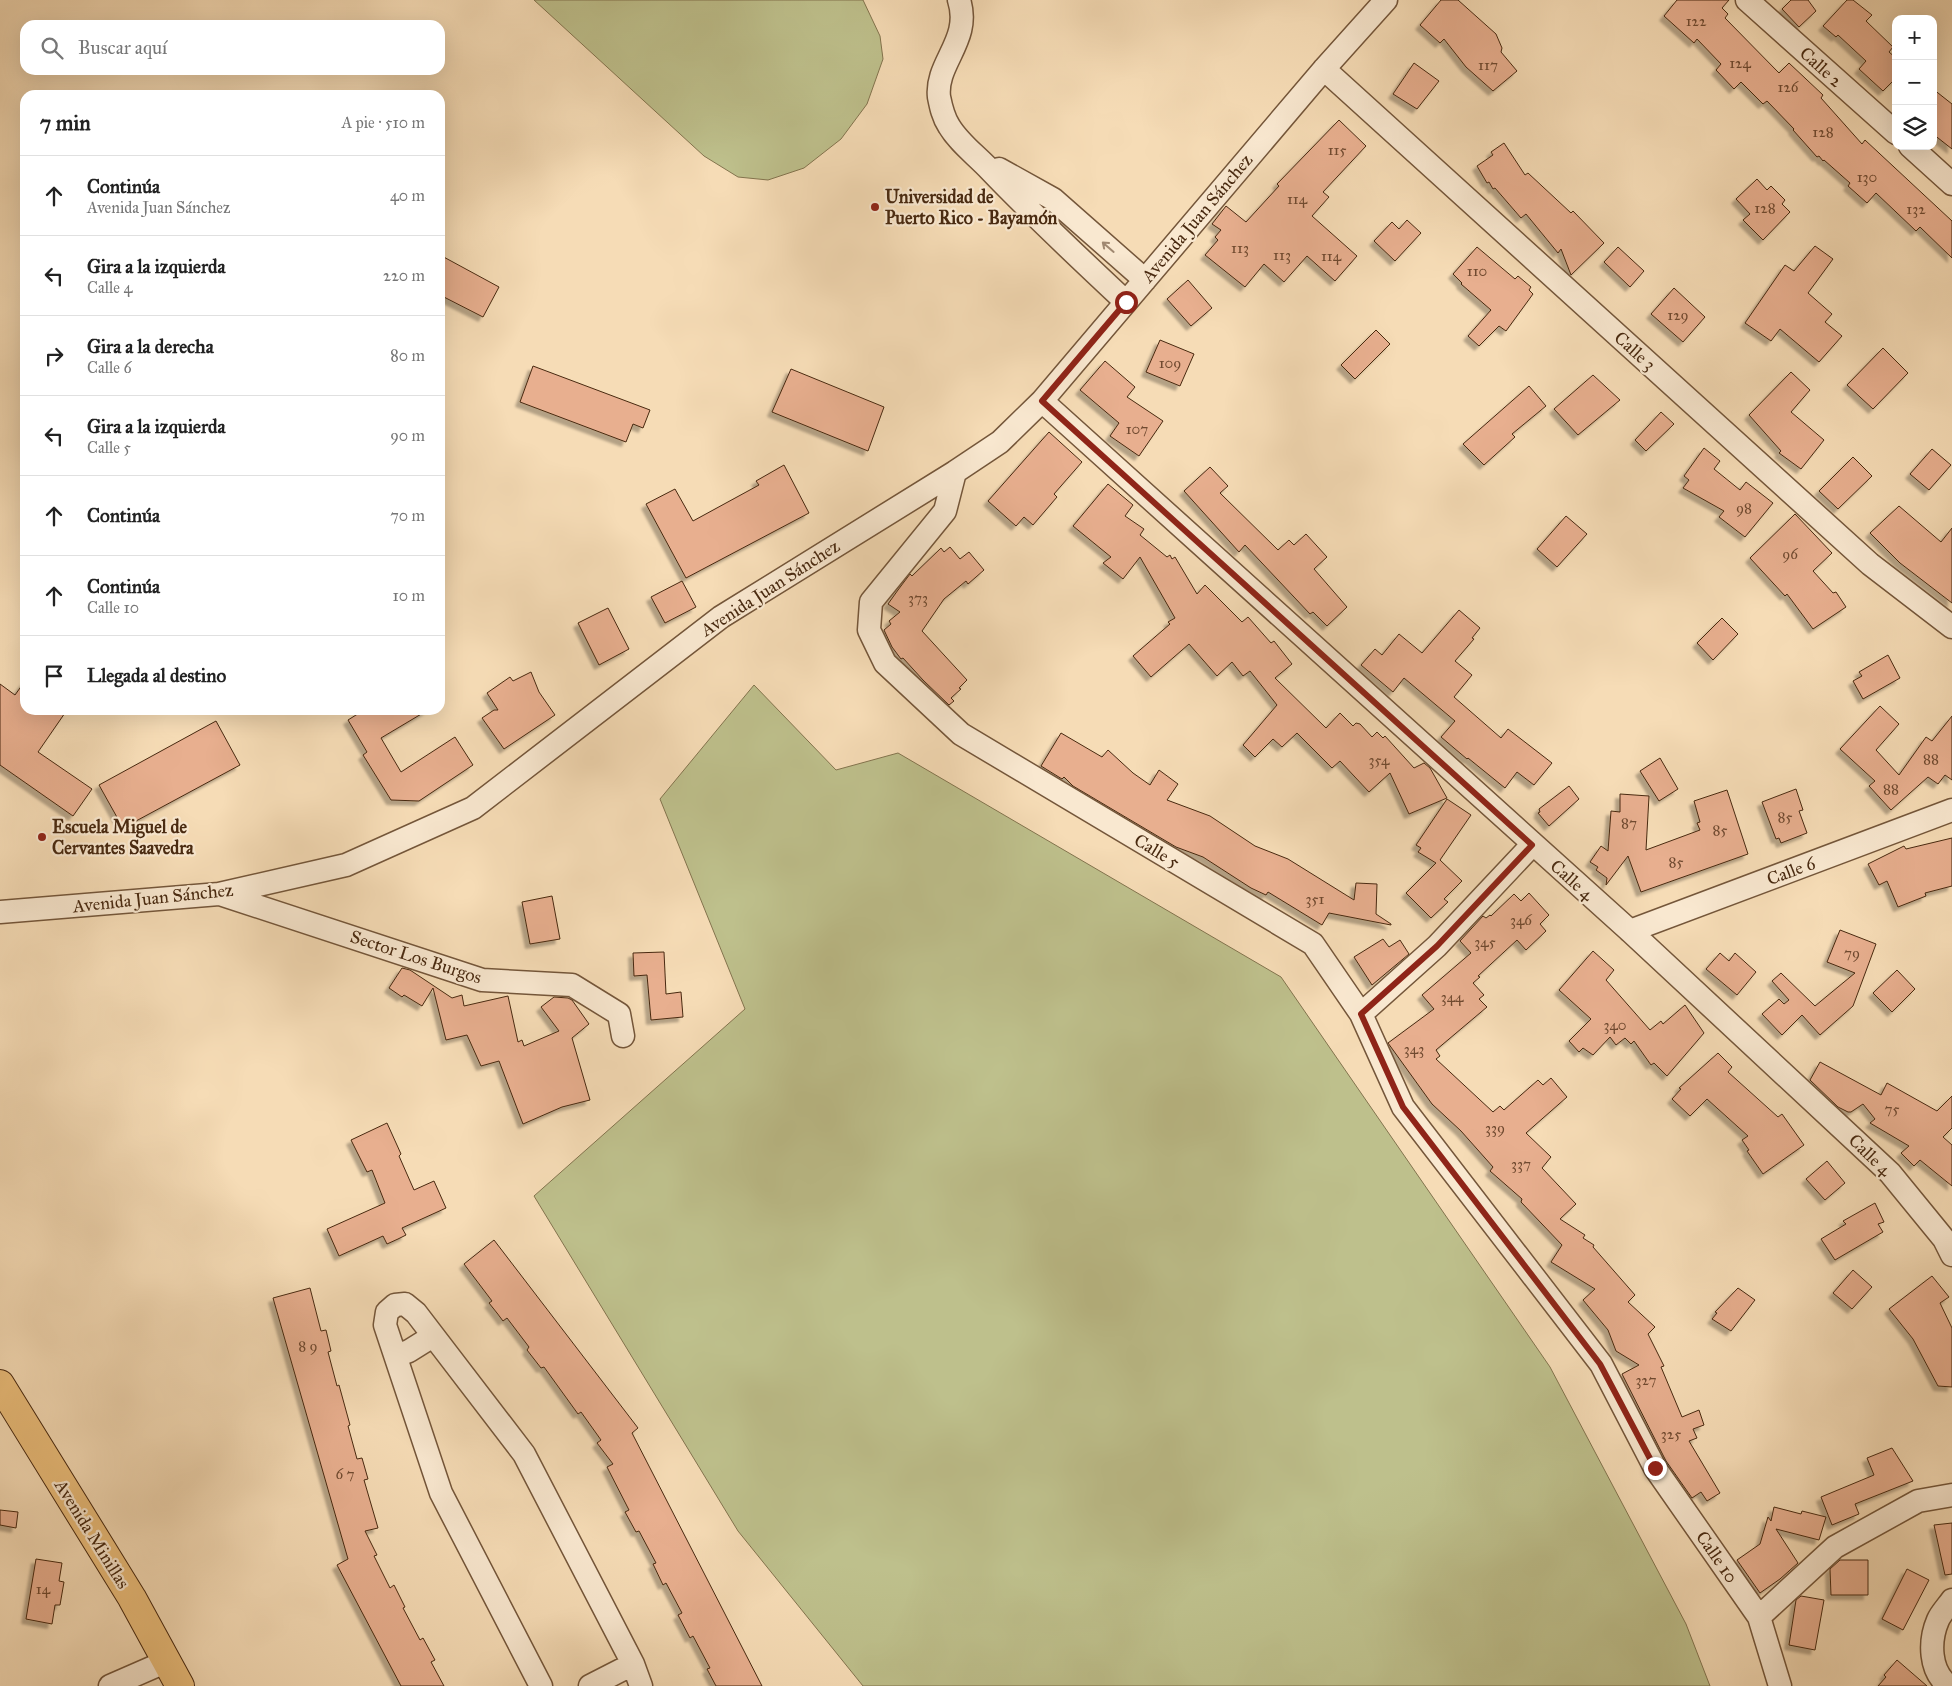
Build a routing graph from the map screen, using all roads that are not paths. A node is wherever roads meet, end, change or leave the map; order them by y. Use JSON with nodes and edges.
{"nodes":[{"id":1,"x":959,"y":0,"type":"edge"},
{"id":2,"x":1386,"y":0,"type":"edge"},
{"id":3,"x":1747,"y":0,"type":"edge"},
{"id":4,"x":1324,"y":69,"type":"junction"},
{"id":5,"x":1892,"y":129,"type":"edge"},
{"id":6,"x":1914,"y":150,"type":"edge"},
{"id":7,"x":978,"y":157,"type":"junction"},
{"id":8,"x":1952,"y":184,"type":"edge"},
{"id":9,"x":1145,"y":280,"type":"junction"},
{"id":10,"x":1126,"y":302,"type":"junction"},
{"id":11,"x":1042,"y":401,"type":"junction"},
{"id":12,"x":955,"y":472,"type":"junction"},
{"id":13,"x":1952,"y":627,"type":"edge"},
{"id":14,"x":1952,"y":810,"type":"edge"},
{"id":15,"x":1532,"y":845,"type":"junction"},
{"id":16,"x":219,"y":894,"type":"junction"},
{"id":17,"x":0,"y":912,"type":"edge"},
{"id":18,"x":1630,"y":931,"type":"junction"},
{"id":19,"x":1361,"y":1014,"type":"junction"},
{"id":20,"x":623,"y":1036,"type":"dead end"},
{"id":21,"x":1516,"y":1255,"type":"joint"},
{"id":22,"x":1952,"y":1255,"type":"edge"},
{"id":23,"x":433,"y":1336,"type":"junction"},
{"id":24,"x":396,"y":1356,"type":"junction"},
{"id":25,"x":0,"y":1384,"type":"edge"},
{"id":26,"x":1952,"y":1495,"type":"edge"},
{"id":27,"x":1952,"y":1600,"type":"edge"},
{"id":28,"x":1759,"y":1617,"type":"junction"},
{"id":29,"x":166,"y":1662,"type":"junction"},
{"id":30,"x":634,"y":1664,"type":"junction"},
{"id":31,"x":110,"y":1686,"type":"edge"},
{"id":32,"x":180,"y":1686,"type":"edge"},
{"id":33,"x":541,"y":1686,"type":"edge"},
{"id":34,"x":590,"y":1686,"type":"edge"},
{"id":35,"x":641,"y":1686,"type":"edge"},
{"id":36,"x":1780,"y":1686,"type":"edge"},
{"id":37,"x":1949,"y":1686,"type":"edge"}],
"edges":[{"from":1,"to":7,"type":"street"},
{"from":2,"to":4,"type":"street","name":"Avenida Juan Sánchez"},
{"from":3,"to":5,"type":"street","name":"Calle 2"},
{"from":4,"to":9,"type":"street","name":"Avenida Juan Sánchez"},
{"from":4,"to":13,"type":"street","name":"Calle 3"},
{"from":6,"to":8,"type":"street"},
{"from":9,"to":7,"type":"street","one_way":true},
{"from":7,"to":10,"type":"street"},
{"from":9,"to":10,"type":"street","name":"Avenida Juan Sánchez"},
{"from":10,"to":11,"type":"street","name":"Avenida Juan Sánchez"},
{"from":11,"to":12,"type":"street","name":"Avenida Juan Sánchez"},
{"from":11,"to":15,"type":"street","name":"Calle 4"},
{"from":12,"to":16,"type":"street","name":"Avenida Juan Sánchez"},
{"from":12,"to":19,"type":"street","name":"Calle 5"},
{"from":14,"to":18,"type":"street","name":"Calle 6"},
{"from":15,"to":18,"type":"street","name":"Calle 4"},
{"from":15,"to":19,"type":"street"},
{"from":16,"to":17,"type":"street","name":"Avenida Juan Sánchez"},
{"from":16,"to":20,"type":"street","name":"Sector Los Burgos"},
{"from":18,"to":22,"type":"street","name":"Calle 4"},
{"from":19,"to":21,"type":"street","name":"Calle 5"},
{"from":21,"to":28,"type":"street","name":"Calle 10"},
{"from":23,"to":24,"type":"street"},
{"from":23,"to":24,"type":"street"},
{"from":23,"to":30,"type":"street"},
{"from":24,"to":33,"type":"street"},
{"from":25,"to":29,"type":"main road","name":"Avenida Minillas"},
{"from":26,"to":28,"type":"street"},
{"from":27,"to":37,"type":"street"},
{"from":28,"to":36,"type":"street","name":"Calle 10"},
{"from":29,"to":31,"type":"street"},
{"from":29,"to":32,"type":"main road","name":"Avenida Minillas"},
{"from":30,"to":34,"type":"street"},
{"from":30,"to":35,"type":"street"}]}
